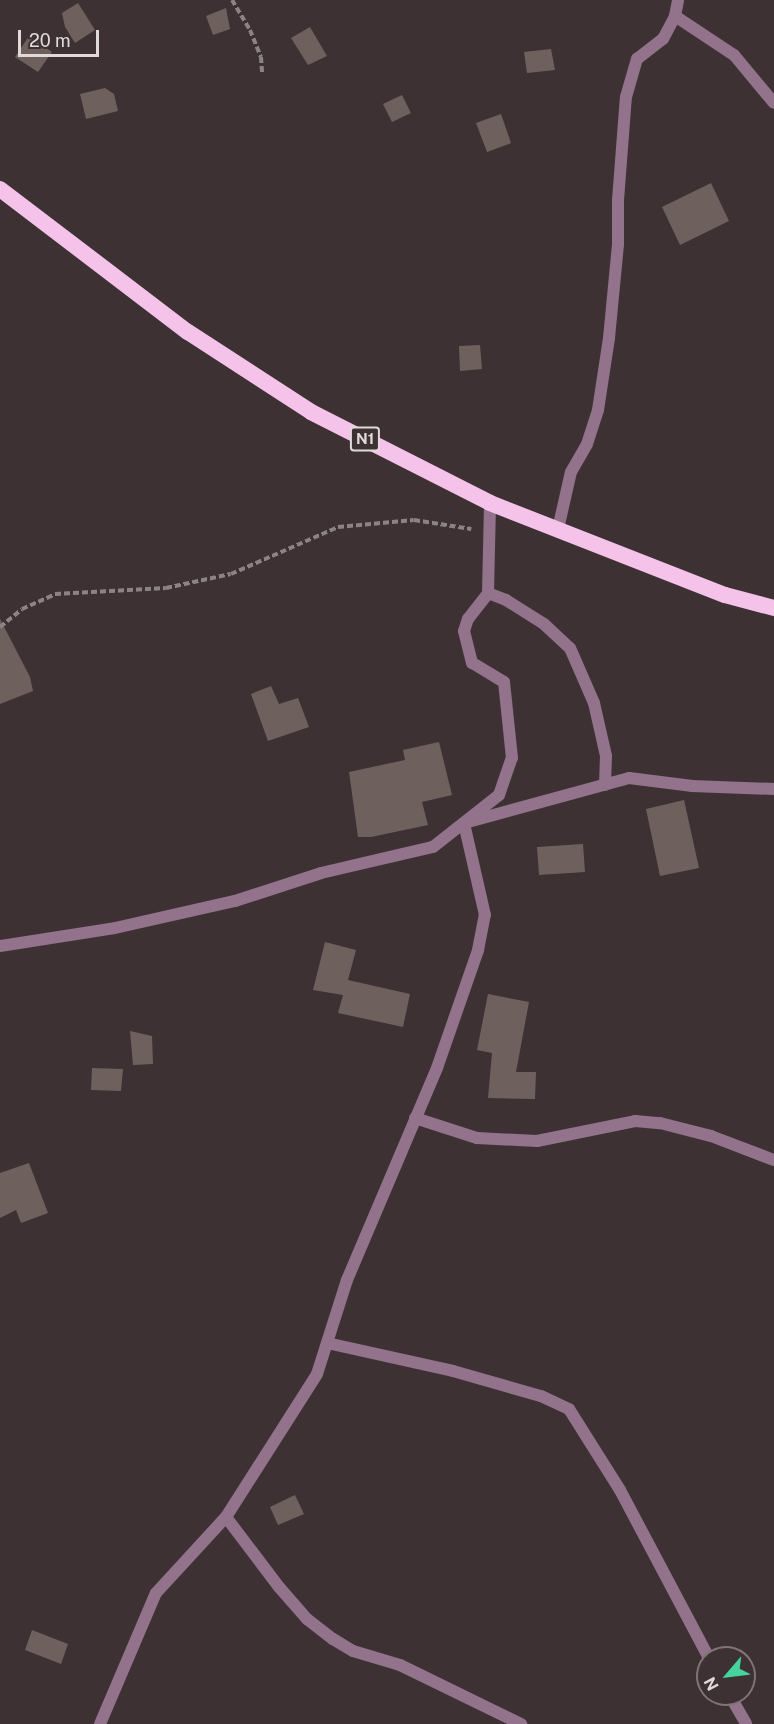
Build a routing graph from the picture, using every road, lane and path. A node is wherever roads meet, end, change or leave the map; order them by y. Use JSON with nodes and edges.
{"nodes":[{"id":1,"x":232,"y":0,"type":"edge"},
{"id":2,"x":678,"y":0,"type":"edge"},
{"id":3,"x":675,"y":16,"type":"junction"},
{"id":4,"x":262,"y":73,"type":"dead end"},
{"id":5,"x":774,"y":103,"type":"edge"},
{"id":6,"x":0,"y":189,"type":"edge"},
{"id":7,"x":490,"y":503,"type":"junction"},
{"id":8,"x":558,"y":529,"type":"junction"},
{"id":9,"x":489,"y":532,"type":"junction"},
{"id":10,"x":488,"y":592,"type":"junction"},
{"id":11,"x":774,"y":608,"type":"edge"},
{"id":12,"x":0,"y":627,"type":"edge"},
{"id":13,"x":605,"y":785,"type":"junction"},
{"id":14,"x":774,"y":789,"type":"edge"},
{"id":15,"x":464,"y":823,"type":"junction"},
{"id":16,"x":0,"y":946,"type":"edge"},
{"id":17,"x":416,"y":1118,"type":"junction"},
{"id":18,"x":774,"y":1160,"type":"edge"},
{"id":19,"x":327,"y":1343,"type":"junction"},
{"id":20,"x":226,"y":1517,"type":"junction"},
{"id":21,"x":703,"y":1646,"type":"edge"},
{"id":22,"x":736,"y":1706,"type":"edge"},
{"id":23,"x":100,"y":1724,"type":"edge"},
{"id":24,"x":521,"y":1724,"type":"edge"},
{"id":25,"x":746,"y":1724,"type":"edge"}],
"edges":[{"from":1,"to":4,"type":"path"},
{"from":2,"to":3,"type":"street"},
{"from":3,"to":5,"type":"street"},
{"from":3,"to":8,"type":"street"},
{"from":6,"to":7,"type":"highway","number":"N1"},
{"from":7,"to":8,"type":"highway","number":"N1"},
{"from":7,"to":9,"type":"street"},
{"from":8,"to":11,"type":"highway","number":"N1"},
{"from":9,"to":10,"type":"street"},
{"from":9,"to":12,"type":"path"},
{"from":10,"to":13,"type":"street"},
{"from":10,"to":15,"type":"street"},
{"from":13,"to":14,"type":"street"},
{"from":13,"to":15,"type":"street"},
{"from":15,"to":16,"type":"street"},
{"from":15,"to":17,"type":"street"},
{"from":17,"to":18,"type":"street"},
{"from":17,"to":19,"type":"street"},
{"from":19,"to":20,"type":"street"},
{"from":19,"to":21,"type":"street"},
{"from":20,"to":23,"type":"street"},
{"from":20,"to":24,"type":"street"},
{"from":22,"to":25,"type":"street"}]}
